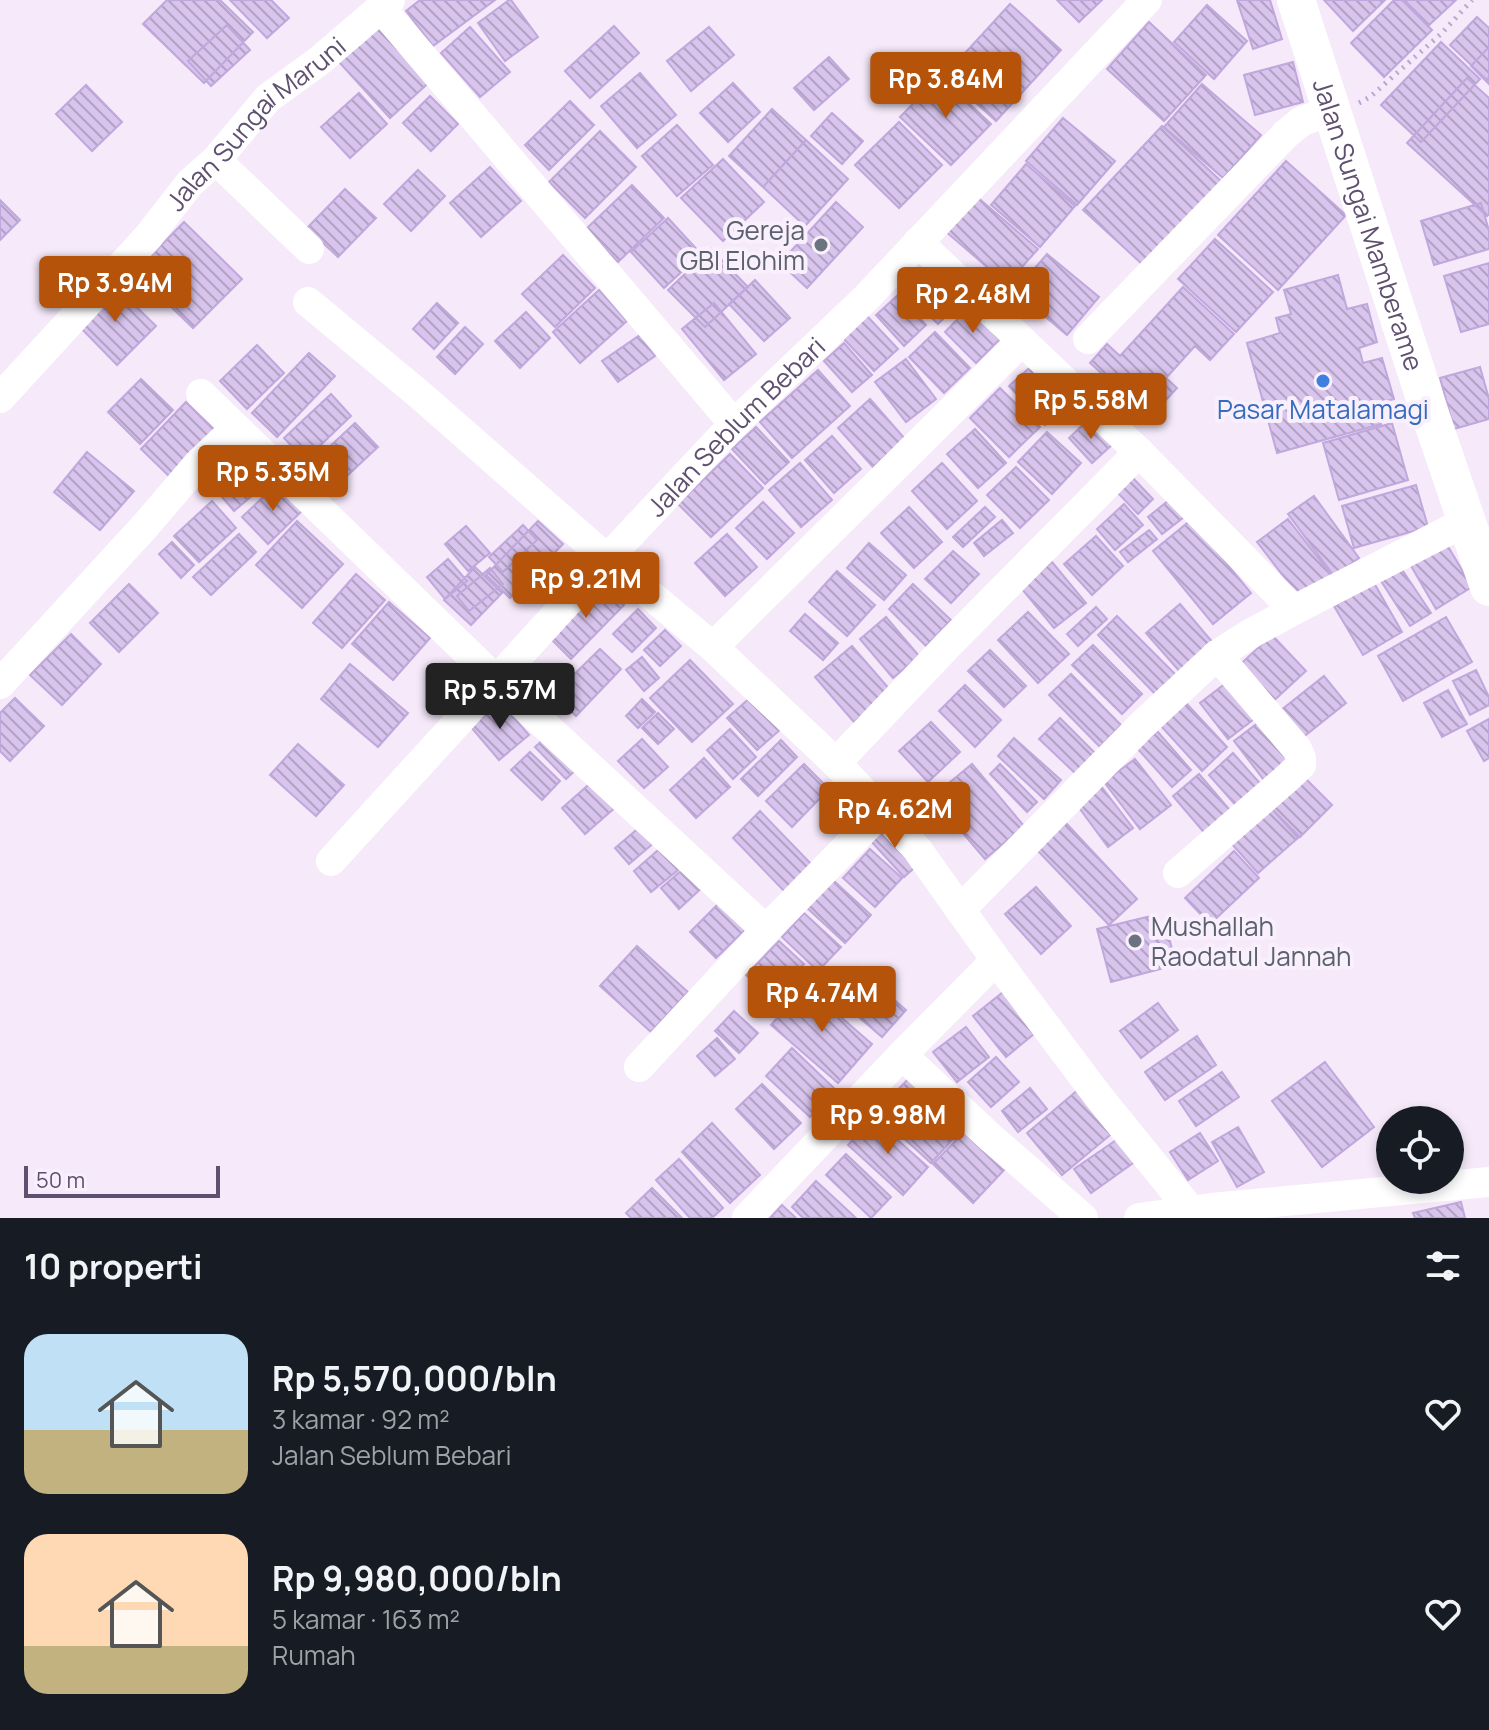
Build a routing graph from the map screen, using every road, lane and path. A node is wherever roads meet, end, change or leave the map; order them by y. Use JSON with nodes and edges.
{"nodes":[{"id":1,"x":1147,"y":0,"type":"edge"},
{"id":2,"x":1296,"y":0,"type":"edge"},
{"id":3,"x":1472,"y":0,"type":"edge"},
{"id":4,"x":385,"y":4,"type":"edge"},
{"id":5,"x":1331,"y":111,"type":"junction"},
{"id":6,"x":216,"y":160,"type":"junction"},
{"id":7,"x":918,"y":242,"type":"junction"},
{"id":8,"x":309,"y":249,"type":"dead end"},
{"id":9,"x":308,"y":302,"type":"dead end"},
{"id":10,"x":1088,"y":339,"type":"dead end"},
{"id":11,"x":1022,"y":341,"type":"junction"},
{"id":12,"x":201,"y":394,"type":"dead end"},
{"id":13,"x":0,"y":398,"type":"edge"},
{"id":14,"x":734,"y":424,"type":"junction"},
{"id":15,"x":236,"y":428,"type":"junction"},
{"id":16,"x":1139,"y":452,"type":"junction"},
{"id":17,"x":1467,"y":521,"type":"junction"},
{"id":18,"x":607,"y":559,"type":"junction"},
{"id":19,"x":1489,"y":587,"type":"edge"},
{"id":20,"x":1294,"y":610,"type":"junction"},
{"id":21,"x":713,"y":647,"type":"junction"},
{"id":22,"x":1217,"y":655,"type":"junction"},
{"id":23,"x":497,"y":681,"type":"junction"},
{"id":24,"x":0,"y":684,"type":"edge"},
{"id":25,"x":836,"y":763,"type":"junction"},
{"id":26,"x":882,"y":811,"type":"junction"},
{"id":27,"x":331,"y":861,"type":"dead end"},
{"id":28,"x":1178,"y":873,"type":"dead end"},
{"id":29,"x":960,"y":910,"type":"junction"},
{"id":30,"x":766,"y":930,"type":"junction"},
{"id":31,"x":996,"y":960,"type":"junction"},
{"id":32,"x":902,"y":1055,"type":"junction"},
{"id":33,"x":639,"y":1067,"type":"dead end"},
{"id":34,"x":1489,"y":1182,"type":"edge"},
{"id":35,"x":1206,"y":1213,"type":"edge"},
{"id":36,"x":747,"y":1218,"type":"edge"},
{"id":37,"x":1083,"y":1218,"type":"edge"},
{"id":38,"x":1139,"y":1218,"type":"edge"}],
"edges":[{"from":1,"to":7,"type":"street","name":"Jalan Seblum Bebari"},
{"from":2,"to":5,"type":"street","name":"Jalan Sungai Mamberame"},
{"from":3,"to":5,"type":"path"},
{"from":4,"to":6,"type":"street","name":"Jalan Sungai Maruni"},
{"from":4,"to":14,"type":"street"},
{"from":5,"to":10,"type":"street"},
{"from":5,"to":17,"type":"street","name":"Jalan Sungai Mamberame"},
{"from":6,"to":8,"type":"street"},
{"from":6,"to":13,"type":"street","name":"Jalan Sungai Maruni"},
{"from":7,"to":11,"type":"street"},
{"from":7,"to":14,"type":"street","name":"Jalan Seblum Bebari"},
{"from":9,"to":18,"type":"street"},
{"from":11,"to":16,"type":"street"},
{"from":11,"to":21,"type":"street"},
{"from":12,"to":15,"type":"street"},
{"from":14,"to":18,"type":"street","name":"Jalan Seblum Bebari"},
{"from":15,"to":23,"type":"street"},
{"from":15,"to":24,"type":"street"},
{"from":16,"to":20,"type":"street"},
{"from":16,"to":25,"type":"street"},
{"from":17,"to":19,"type":"street","name":"Jalan Sungai Mamberame"},
{"from":17,"to":20,"type":"street"},
{"from":18,"to":21,"type":"street"},
{"from":18,"to":23,"type":"street","name":"Jalan Seblum Bebari"},
{"from":20,"to":22,"type":"street"},
{"from":21,"to":25,"type":"street"},
{"from":22,"to":28,"type":"street"},
{"from":22,"to":29,"type":"street"},
{"from":23,"to":27,"type":"street","name":"Jalan Seblum Bebari"},
{"from":23,"to":30,"type":"street"},
{"from":25,"to":26,"type":"street"},
{"from":26,"to":29,"type":"street"},
{"from":26,"to":30,"type":"street"},
{"from":29,"to":31,"type":"street"},
{"from":30,"to":33,"type":"street"},
{"from":31,"to":32,"type":"street"},
{"from":31,"to":35,"type":"street"},
{"from":32,"to":36,"type":"street"},
{"from":32,"to":37,"type":"street"},
{"from":34,"to":35,"type":"street"},
{"from":35,"to":38,"type":"street"}]}
